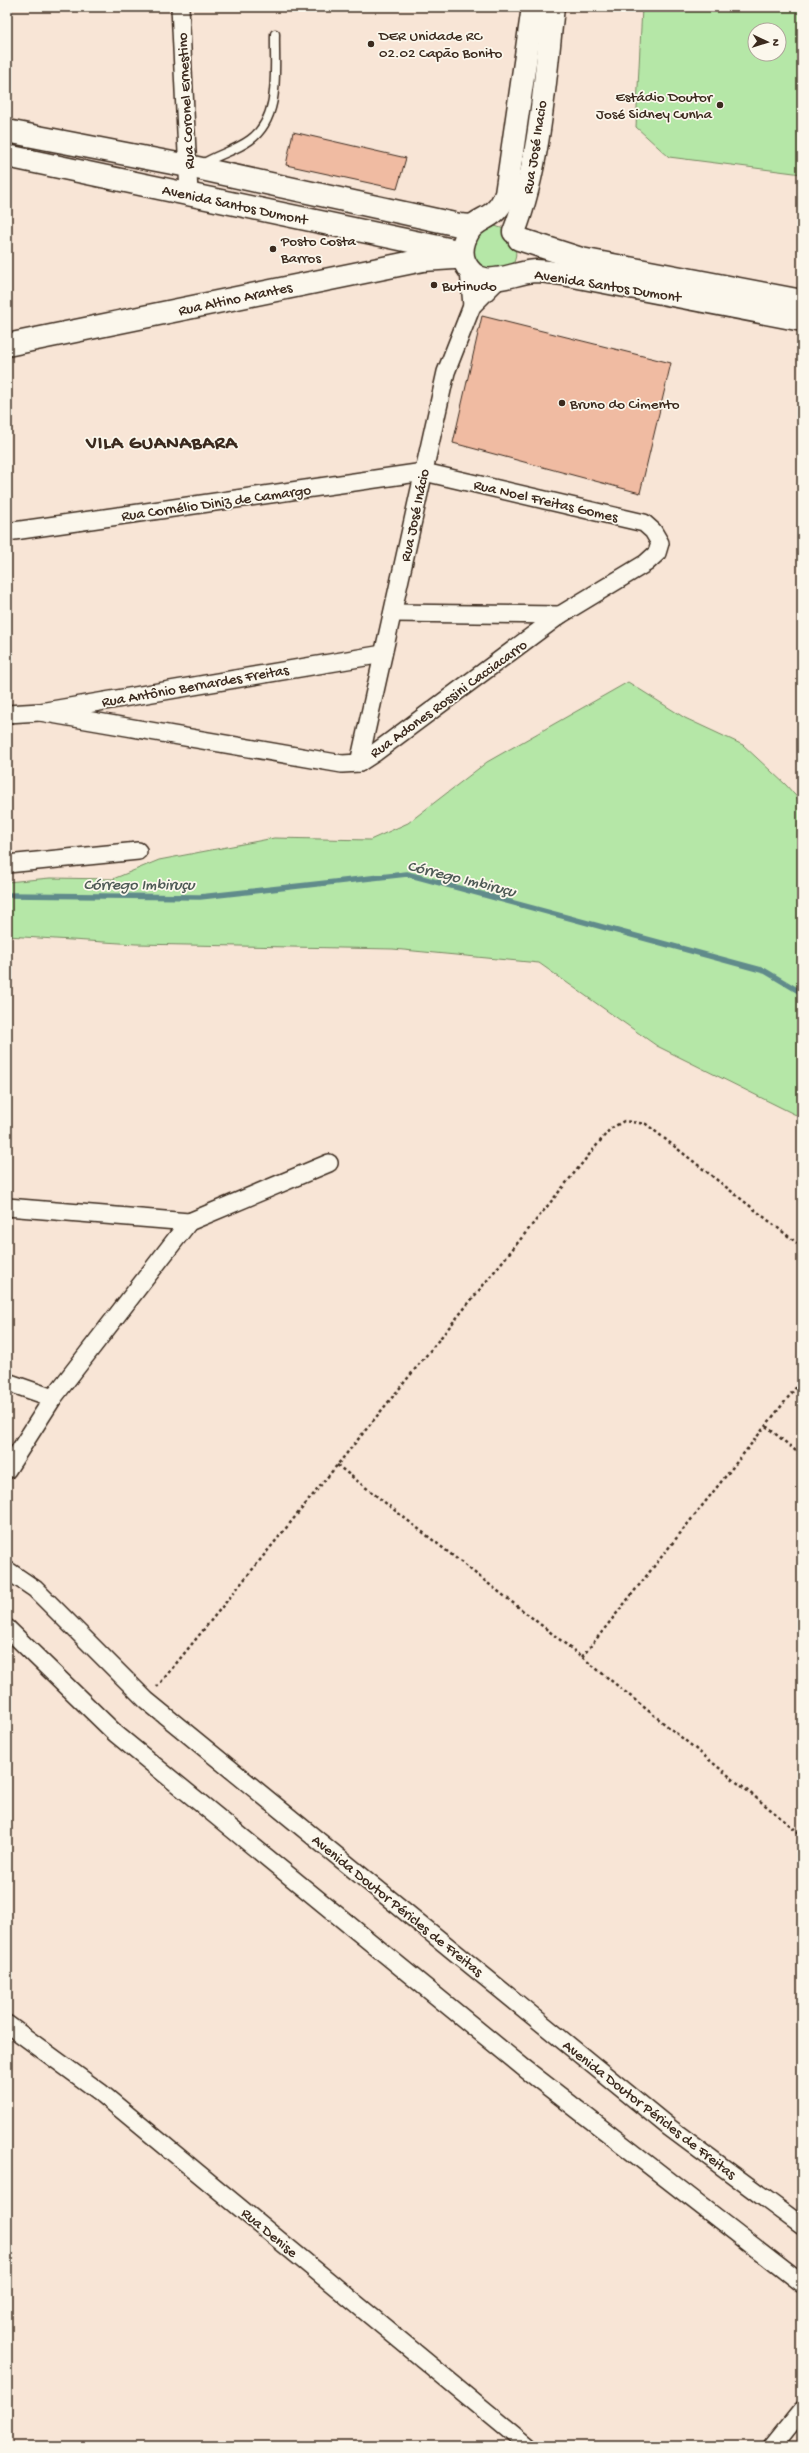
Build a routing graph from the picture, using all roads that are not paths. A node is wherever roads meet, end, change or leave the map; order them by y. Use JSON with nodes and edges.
{"nodes":[{"id":1,"x":180,"y":7,"type":"edge"},
{"id":2,"x":533,"y":7,"type":"edge"},
{"id":3,"x":553,"y":7,"type":"edge"},
{"id":4,"x":275,"y":34,"type":"dead end"},
{"id":5,"x":7,"y":131,"type":"edge"},
{"id":6,"x":7,"y":156,"type":"edge"},
{"id":7,"x":192,"y":167,"type":"junction"},
{"id":8,"x":189,"y":194,"type":"junction"},
{"id":9,"x":476,"y":224,"type":"junction"},
{"id":10,"x":517,"y":235,"type":"junction"},
{"id":11,"x":465,"y":260,"type":"junction"},
{"id":12,"x":501,"y":279,"type":"junction"},
{"id":13,"x":802,"y":301,"type":"edge"},
{"id":14,"x":472,"y":306,"type":"junction"},
{"id":15,"x":802,"y":320,"type":"edge"},
{"id":16,"x":7,"y":345,"type":"edge"},
{"id":17,"x":424,"y":472,"type":"junction"},
{"id":18,"x":8,"y":532,"type":"edge"},
{"id":19,"x":660,"y":543,"type":"joint"},
{"id":20,"x":393,"y":613,"type":"junction"},
{"id":21,"x":560,"y":615,"type":"junction"},
{"id":22,"x":383,"y":654,"type":"junction"},
{"id":23,"x":40,"y":712,"type":"junction"},
{"id":24,"x":7,"y":714,"type":"edge"},
{"id":25,"x":359,"y":763,"type":"junction"},
{"id":26,"x":138,"y":851,"type":"dead end"},
{"id":27,"x":7,"y":864,"type":"edge"},
{"id":28,"x":329,"y":1163,"type":"dead end"},
{"id":29,"x":7,"y":1207,"type":"edge"},
{"id":30,"x":189,"y":1222,"type":"junction"},
{"id":31,"x":7,"y":1382,"type":"edge"},
{"id":32,"x":53,"y":1398,"type":"junction"},
{"id":33,"x":7,"y":1470,"type":"edge"},
{"id":34,"x":7,"y":1570,"type":"edge"},
{"id":35,"x":7,"y":1628,"type":"edge"},
{"id":36,"x":7,"y":2024,"type":"edge"},
{"id":37,"x":802,"y":2226,"type":"edge"},
{"id":38,"x":802,"y":2284,"type":"edge"},
{"id":39,"x":802,"y":2410,"type":"edge"},
{"id":40,"x":528,"y":2446,"type":"edge"},
{"id":41,"x":773,"y":2446,"type":"edge"}],
"edges":[{"from":1,"to":7,"type":"street","name":"Rua Coronel Ernestino"},
{"from":2,"to":9,"type":"street","name":"Rua José Inacio"},
{"from":3,"to":10,"type":"street","name":"Rua José Inacio"},
{"from":4,"to":7,"type":"lane"},
{"from":5,"to":7,"type":"street","name":"Avenida Santos Dumont"},
{"from":6,"to":8,"type":"street","name":"Avenida Santos Dumont"},
{"from":7,"to":8,"type":"street","name":"Rua Coronel Ernestino"},
{"from":7,"to":9,"type":"street","name":"Avenida Santos Dumont"},
{"from":8,"to":11,"type":"street","name":"Avenida Santos Dumont"},
{"from":9,"to":10,"type":"street","name":"Avenida Santos Dumont"},
{"from":9,"to":11,"type":"street","name":"Rua José Inacio"},
{"from":10,"to":12,"type":"street","name":"Rua José Inacio"},
{"from":10,"to":13,"type":"street","name":"Avenida Santos Dumont"},
{"from":11,"to":12,"type":"street","name":"Avenida Santos Dumont"},
{"from":11,"to":14,"type":"street"},
{"from":11,"to":16,"type":"street","name":"Rua Altino Arantes"},
{"from":12,"to":14,"type":"street","name":"Rua José Inácio"},
{"from":12,"to":15,"type":"street","name":"Avenida Santos Dumont"},
{"from":14,"to":17,"type":"street","name":"Rua José Inácio"},
{"from":17,"to":18,"type":"street","name":"Rua Cornélio Diniz de Camargo"},
{"from":17,"to":19,"type":"street","name":"Rua Noel Freitas Gomes"},
{"from":17,"to":20,"type":"street","name":"Rua José Inácio"},
{"from":19,"to":21,"type":"street","name":"Rua Adones Rossini Cacciacarro"},
{"from":20,"to":21,"type":"street"},
{"from":20,"to":22,"type":"street","name":"Rua José Inácio"},
{"from":21,"to":25,"type":"street","name":"Rua Adones Rossini Cacciacarro"},
{"from":22,"to":23,"type":"street","name":"Rua Antônio Bernardes Freitas"},
{"from":22,"to":25,"type":"street","name":"Rua José Inácio"},
{"from":23,"to":24,"type":"street","name":"Rua Antônio Bernardes Freitas"},
{"from":23,"to":25,"type":"street","name":"Rua Adones Rossini Cacciacarro"},
{"from":26,"to":27,"type":"street"},
{"from":28,"to":30,"type":"street"},
{"from":29,"to":30,"type":"street"},
{"from":30,"to":32,"type":"street"},
{"from":31,"to":32,"type":"street"},
{"from":32,"to":33,"type":"street"},
{"from":34,"to":37,"type":"street","name":"Avenida Doutor Péricles de Freitas"},
{"from":35,"to":38,"type":"street"},
{"from":36,"to":40,"type":"street","name":"Rua Denise"},
{"from":39,"to":41,"type":"street"}]}
